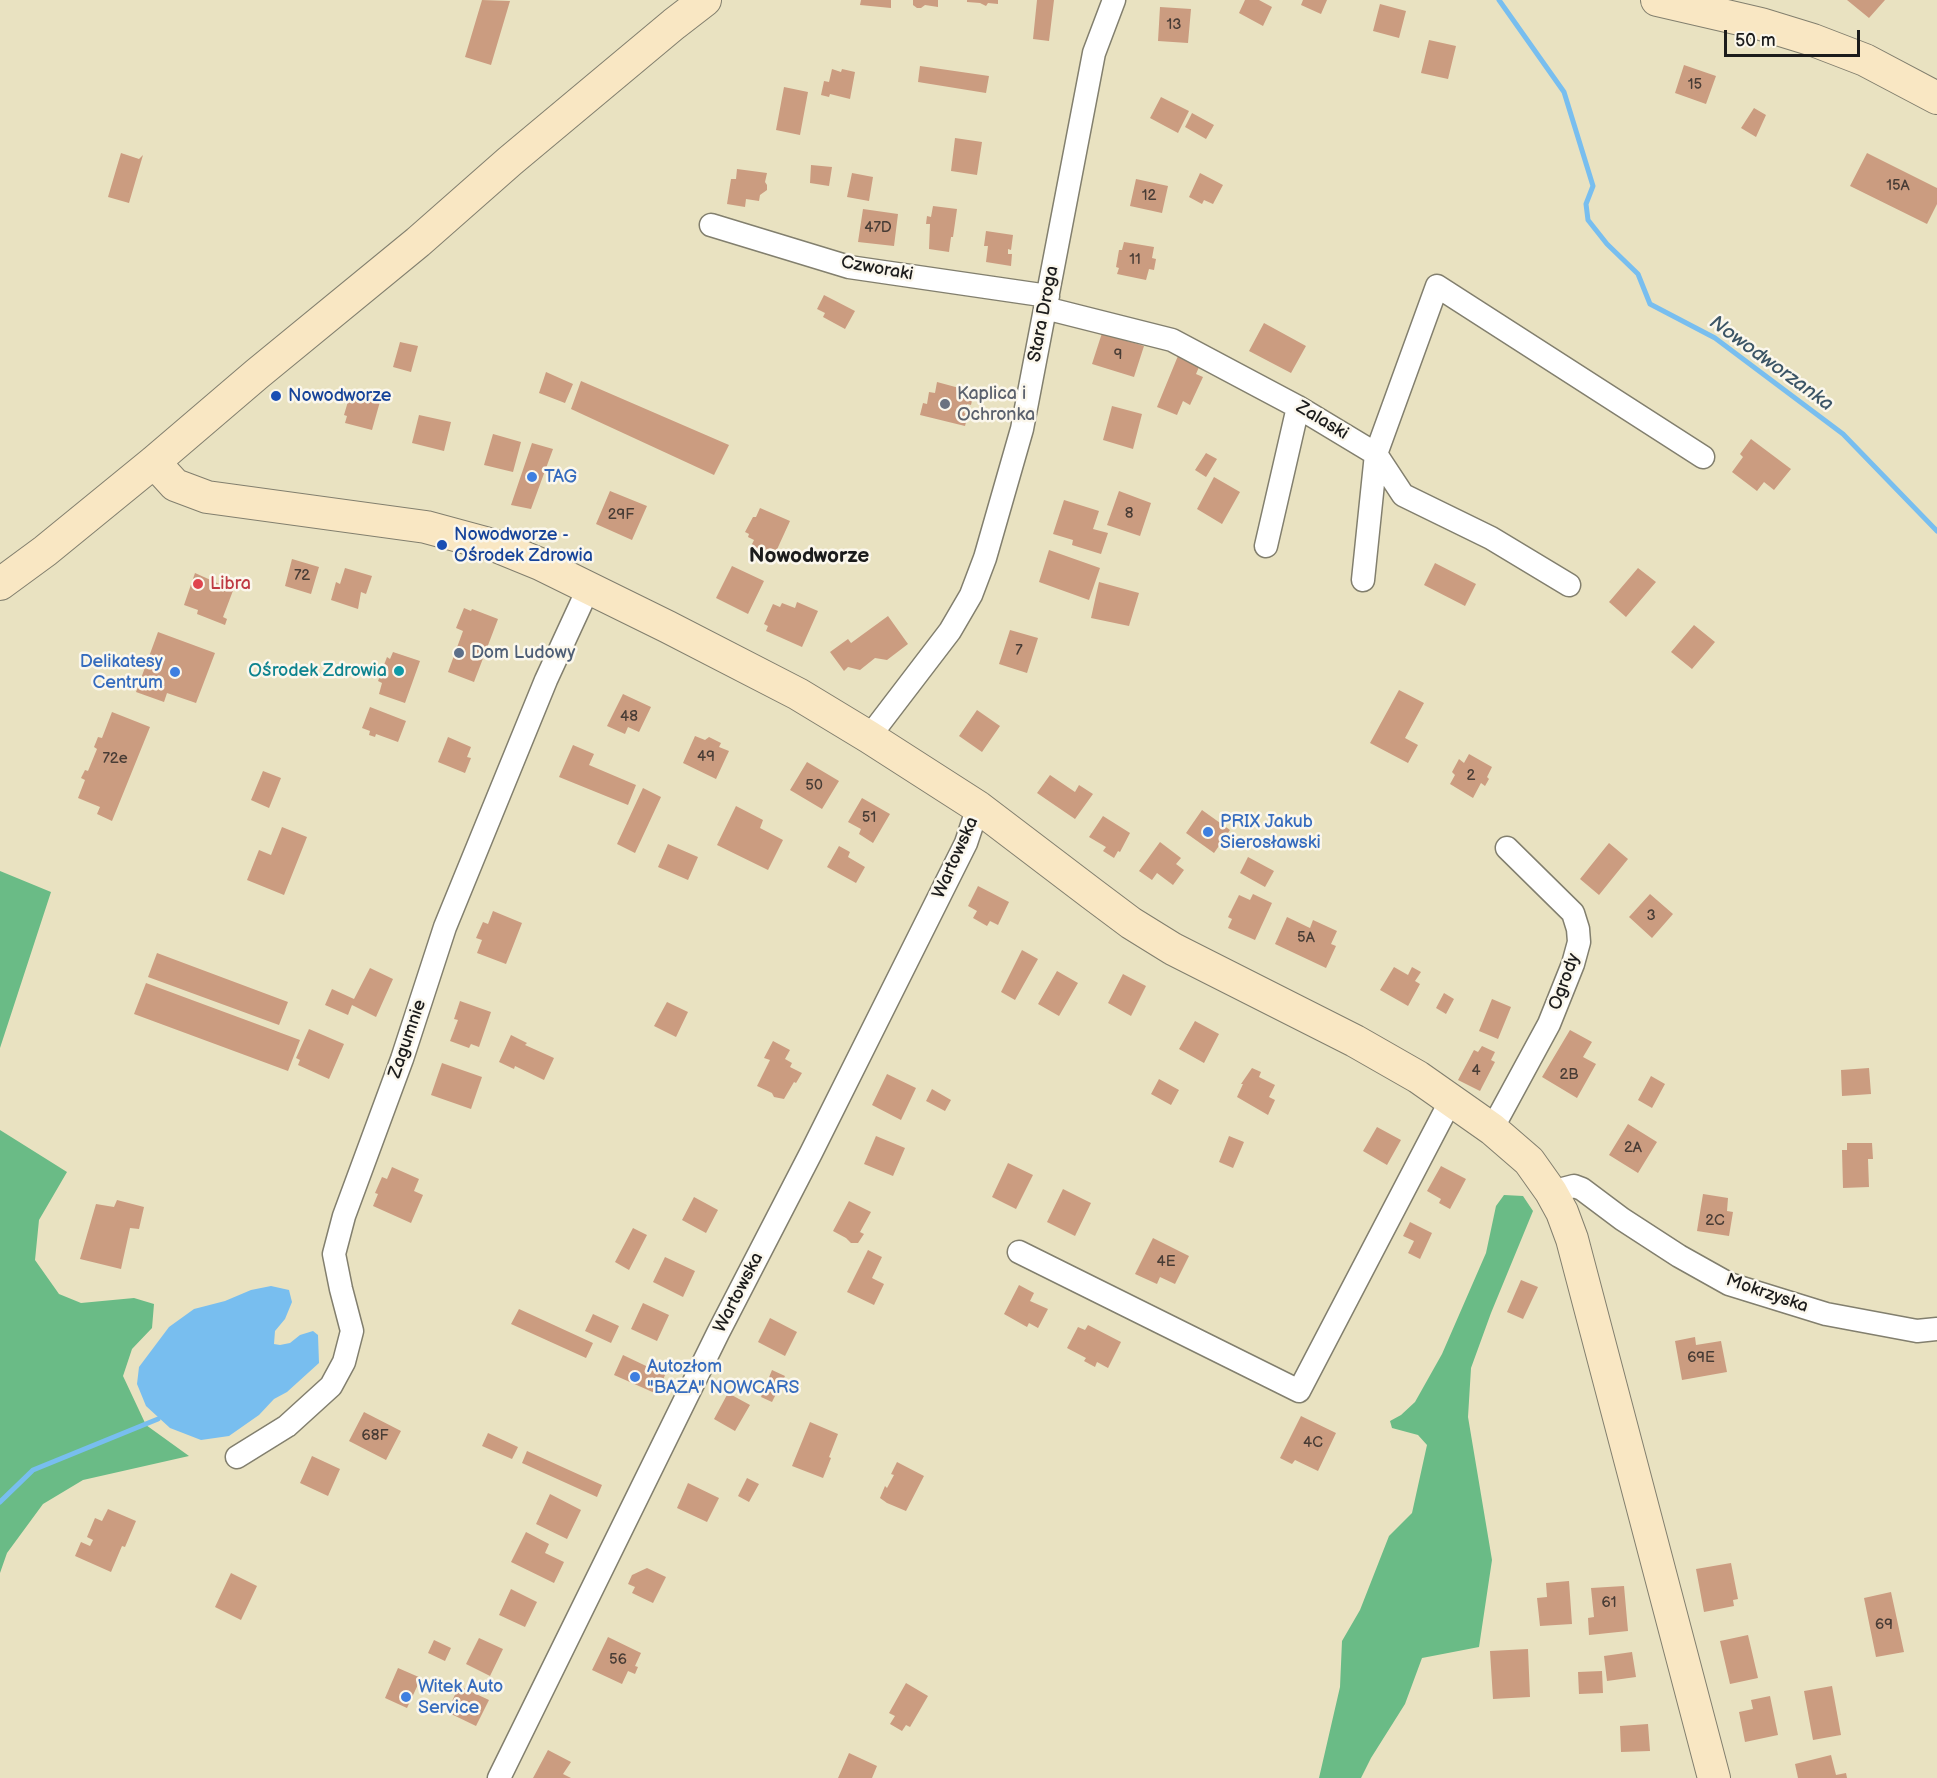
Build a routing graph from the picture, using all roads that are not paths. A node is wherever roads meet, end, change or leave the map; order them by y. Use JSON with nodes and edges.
{"nodes":[{"id":1,"x":705,"y":0,"type":"edge"},
{"id":2,"x":1114,"y":0,"type":"edge"},
{"id":3,"x":1658,"y":0,"type":"edge"},
{"id":4,"x":1937,"y":98,"type":"edge"},
{"id":5,"x":711,"y":225,"type":"dead end"},
{"id":6,"x":1046,"y":302,"type":"junction"},
{"id":7,"x":1298,"y":407,"type":"junction"},
{"id":8,"x":1376,"y":454,"type":"junction"},
{"id":9,"x":1703,"y":457,"type":"dead end"},
{"id":10,"x":154,"y":462,"type":"junction"},
{"id":11,"x":1266,"y":546,"type":"dead end"},
{"id":12,"x":1363,"y":580,"type":"dead end"},
{"id":13,"x":0,"y":584,"type":"edge"},
{"id":14,"x":1569,"y":585,"type":"dead end"},
{"id":15,"x":588,"y":589,"type":"junction"},
{"id":16,"x":869,"y":737,"type":"junction"},
{"id":17,"x":978,"y":807,"type":"junction"},
{"id":18,"x":1507,"y":848,"type":"dead end"},
{"id":19,"x":1451,"y":1100,"type":"junction"},
{"id":20,"x":1492,"y":1129,"type":"junction"},
{"id":21,"x":1551,"y":1192,"type":"junction"},
{"id":22,"x":1019,"y":1252,"type":"dead end"},
{"id":23,"x":1937,"y":1329,"type":"edge"},
{"id":24,"x":237,"y":1457,"type":"dead end"},
{"id":25,"x":499,"y":1778,"type":"edge"},
{"id":26,"x":1714,"y":1778,"type":"edge"}],
"edges":[{"from":1,"to":10,"type":"street"},
{"from":2,"to":6,"type":"street","name":"Stara Droga"},
{"from":3,"to":4,"type":"street"},
{"from":5,"to":6,"type":"street","name":"Czworaki"},
{"from":6,"to":7,"type":"street","name":"Zalaski"},
{"from":6,"to":16,"type":"street","name":"Stara Droga"},
{"from":7,"to":8,"type":"street","name":"Zalaski"},
{"from":7,"to":11,"type":"street"},
{"from":8,"to":9,"type":"street"},
{"from":8,"to":12,"type":"street"},
{"from":8,"to":14,"type":"street","name":"Zalaski"},
{"from":10,"to":13,"type":"street"},
{"from":10,"to":15,"type":"street"},
{"from":15,"to":16,"type":"street"},
{"from":15,"to":24,"type":"street","name":"Zagumnie"},
{"from":16,"to":17,"type":"street"},
{"from":17,"to":19,"type":"street"},
{"from":17,"to":25,"type":"street","name":"Wartowska"},
{"from":18,"to":20,"type":"street","name":"Ogrody"},
{"from":19,"to":20,"type":"street"},
{"from":19,"to":22,"type":"street"},
{"from":20,"to":21,"type":"street"},
{"from":21,"to":23,"type":"street","name":"Mokrzyska"},
{"from":21,"to":26,"type":"street"}]}
